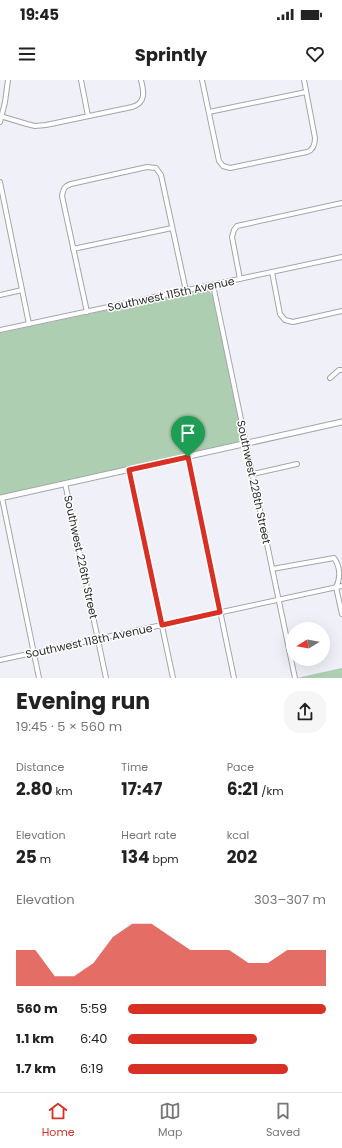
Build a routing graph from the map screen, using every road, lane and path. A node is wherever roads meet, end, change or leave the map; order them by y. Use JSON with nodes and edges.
{"nodes":[{"id":1,"x":8,"y":80,"type":"edge"},
{"id":2,"x":80,"y":80,"type":"edge"},
{"id":3,"x":141,"y":80,"type":"edge"},
{"id":4,"x":202,"y":80,"type":"edge"},
{"id":5,"x":304,"y":80,"type":"edge"},
{"id":6,"x":306,"y":92,"type":"junction"},
{"id":7,"x":209,"y":112,"type":"junction"},
{"id":8,"x":1,"y":116,"type":"edge"},
{"id":9,"x":88,"y":116,"type":"junction"},
{"id":10,"x":0,"y":122,"type":"edge"},
{"id":11,"x":0,"y":182,"type":"edge"},
{"id":12,"x":342,"y":203,"type":"edge"},
{"id":13,"x":172,"y":228,"type":"junction"},
{"id":14,"x":73,"y":249,"type":"junction"},
{"id":15,"x":342,"y":257,"type":"edge"},
{"id":16,"x":272,"y":272,"type":"junction"},
{"id":17,"x":240,"y":279,"type":"junction"},
{"id":18,"x":214,"y":285,"type":"junction"},
{"id":19,"x":22,"y":290,"type":"junction"},
{"id":20,"x":186,"y":291,"type":"junction"},
{"id":21,"x":0,"y":295,"type":"edge"},
{"id":22,"x":342,"y":311,"type":"edge"},
{"id":23,"x":86,"y":312,"type":"junction"},
{"id":24,"x":29,"y":324,"type":"junction"},
{"id":25,"x":0,"y":330,"type":"edge"},
{"id":26,"x":342,"y":370,"type":"edge"},
{"id":27,"x":330,"y":378,"type":"dead end"},
{"id":28,"x":342,"y":422,"type":"edge"},
{"id":29,"x":246,"y":444,"type":"junction"},
{"id":30,"x":188,"y":457,"type":"junction"},
{"id":31,"x":297,"y":464,"type":"dead end"},
{"id":32,"x":129,"y":470,"type":"junction"},
{"id":33,"x":252,"y":474,"type":"junction"},
{"id":34,"x":66,"y":483,"type":"junction"},
{"id":35,"x":1,"y":498,"type":"edge"},
{"id":36,"x":272,"y":569,"type":"junction"},
{"id":37,"x":342,"y":586,"type":"edge"},
{"id":38,"x":336,"y":587,"type":"junction"},
{"id":39,"x":278,"y":600,"type":"junction"},
{"id":40,"x":220,"y":612,"type":"junction"},
{"id":41,"x":342,"y":614,"type":"edge"},
{"id":42,"x":162,"y":625,"type":"junction"},
{"id":43,"x":98,"y":639,"type":"junction"},
{"id":44,"x":34,"y":653,"type":"junction"},
{"id":45,"x":0,"y":660,"type":"edge"},
{"id":46,"x":39,"y":678,"type":"edge"},
{"id":47,"x":106,"y":678,"type":"edge"},
{"id":48,"x":173,"y":678,"type":"edge"},
{"id":49,"x":234,"y":678,"type":"edge"},
{"id":50,"x":295,"y":678,"type":"edge"}],
"edges":[{"from":1,"to":8,"type":"street"},
{"from":2,"to":9,"type":"street"},
{"from":3,"to":9,"type":"street"},
{"from":4,"to":7,"type":"street"},
{"from":5,"to":6,"type":"street"},
{"from":6,"to":7,"type":"street"},
{"from":6,"to":7,"type":"street"},
{"from":8,"to":9,"type":"street"},
{"from":8,"to":10,"type":"street"},
{"from":11,"to":19,"type":"street"},
{"from":12,"to":17,"type":"street"},
{"from":13,"to":14,"type":"street"},
{"from":13,"to":14,"type":"street"},
{"from":13,"to":20,"type":"street"},
{"from":14,"to":23,"type":"street"},
{"from":15,"to":16,"type":"street","name":"Southwest 115th Avenue"},
{"from":16,"to":17,"type":"street","name":"Southwest 115th Avenue"},
{"from":16,"to":22,"type":"street"},
{"from":17,"to":18,"type":"street","name":"Southwest 115th Avenue"},
{"from":18,"to":20,"type":"street","name":"Southwest 115th Avenue"},
{"from":18,"to":29,"type":"street","name":"Southwest 228th Street"},
{"from":19,"to":21,"type":"street"},
{"from":19,"to":24,"type":"street"},
{"from":20,"to":23,"type":"street","name":"Southwest 115th Avenue"},
{"from":23,"to":24,"type":"street","name":"Southwest 115th Avenue"},
{"from":24,"to":25,"type":"street","name":"Southwest 115th Avenue"},
{"from":26,"to":27,"type":"street"},
{"from":28,"to":29,"type":"street"},
{"from":29,"to":30,"type":"street"},
{"from":29,"to":33,"type":"street","name":"Southwest 228th Street"},
{"from":30,"to":32,"type":"street"},
{"from":30,"to":40,"type":"street"},
{"from":31,"to":33,"type":"street"},
{"from":32,"to":34,"type":"street"},
{"from":32,"to":42,"type":"street"},
{"from":33,"to":36,"type":"street","name":"Southwest 228th Street"},
{"from":34,"to":35,"type":"street"},
{"from":34,"to":43,"type":"street","name":"Southwest 226th Street"},
{"from":35,"to":44,"type":"street"},
{"from":36,"to":38,"type":"street"},
{"from":36,"to":39,"type":"street","name":"Southwest 228th Street"},
{"from":37,"to":38,"type":"street","name":"Southwest 118th Avenue"},
{"from":38,"to":39,"type":"street","name":"Southwest 118th Avenue"},
{"from":38,"to":41,"type":"street"},
{"from":39,"to":40,"type":"street","name":"Southwest 118th Avenue"},
{"from":39,"to":50,"type":"street","name":"Southwest 228th Street"},
{"from":40,"to":42,"type":"street","name":"Southwest 118th Avenue"},
{"from":40,"to":49,"type":"street"},
{"from":42,"to":43,"type":"street","name":"Southwest 118th Avenue"},
{"from":42,"to":48,"type":"street"},
{"from":43,"to":44,"type":"street","name":"Southwest 118th Avenue"},
{"from":43,"to":47,"type":"street","name":"Southwest 226th Street"},
{"from":44,"to":45,"type":"street","name":"Southwest 118th Avenue"},
{"from":44,"to":46,"type":"street"}]}
